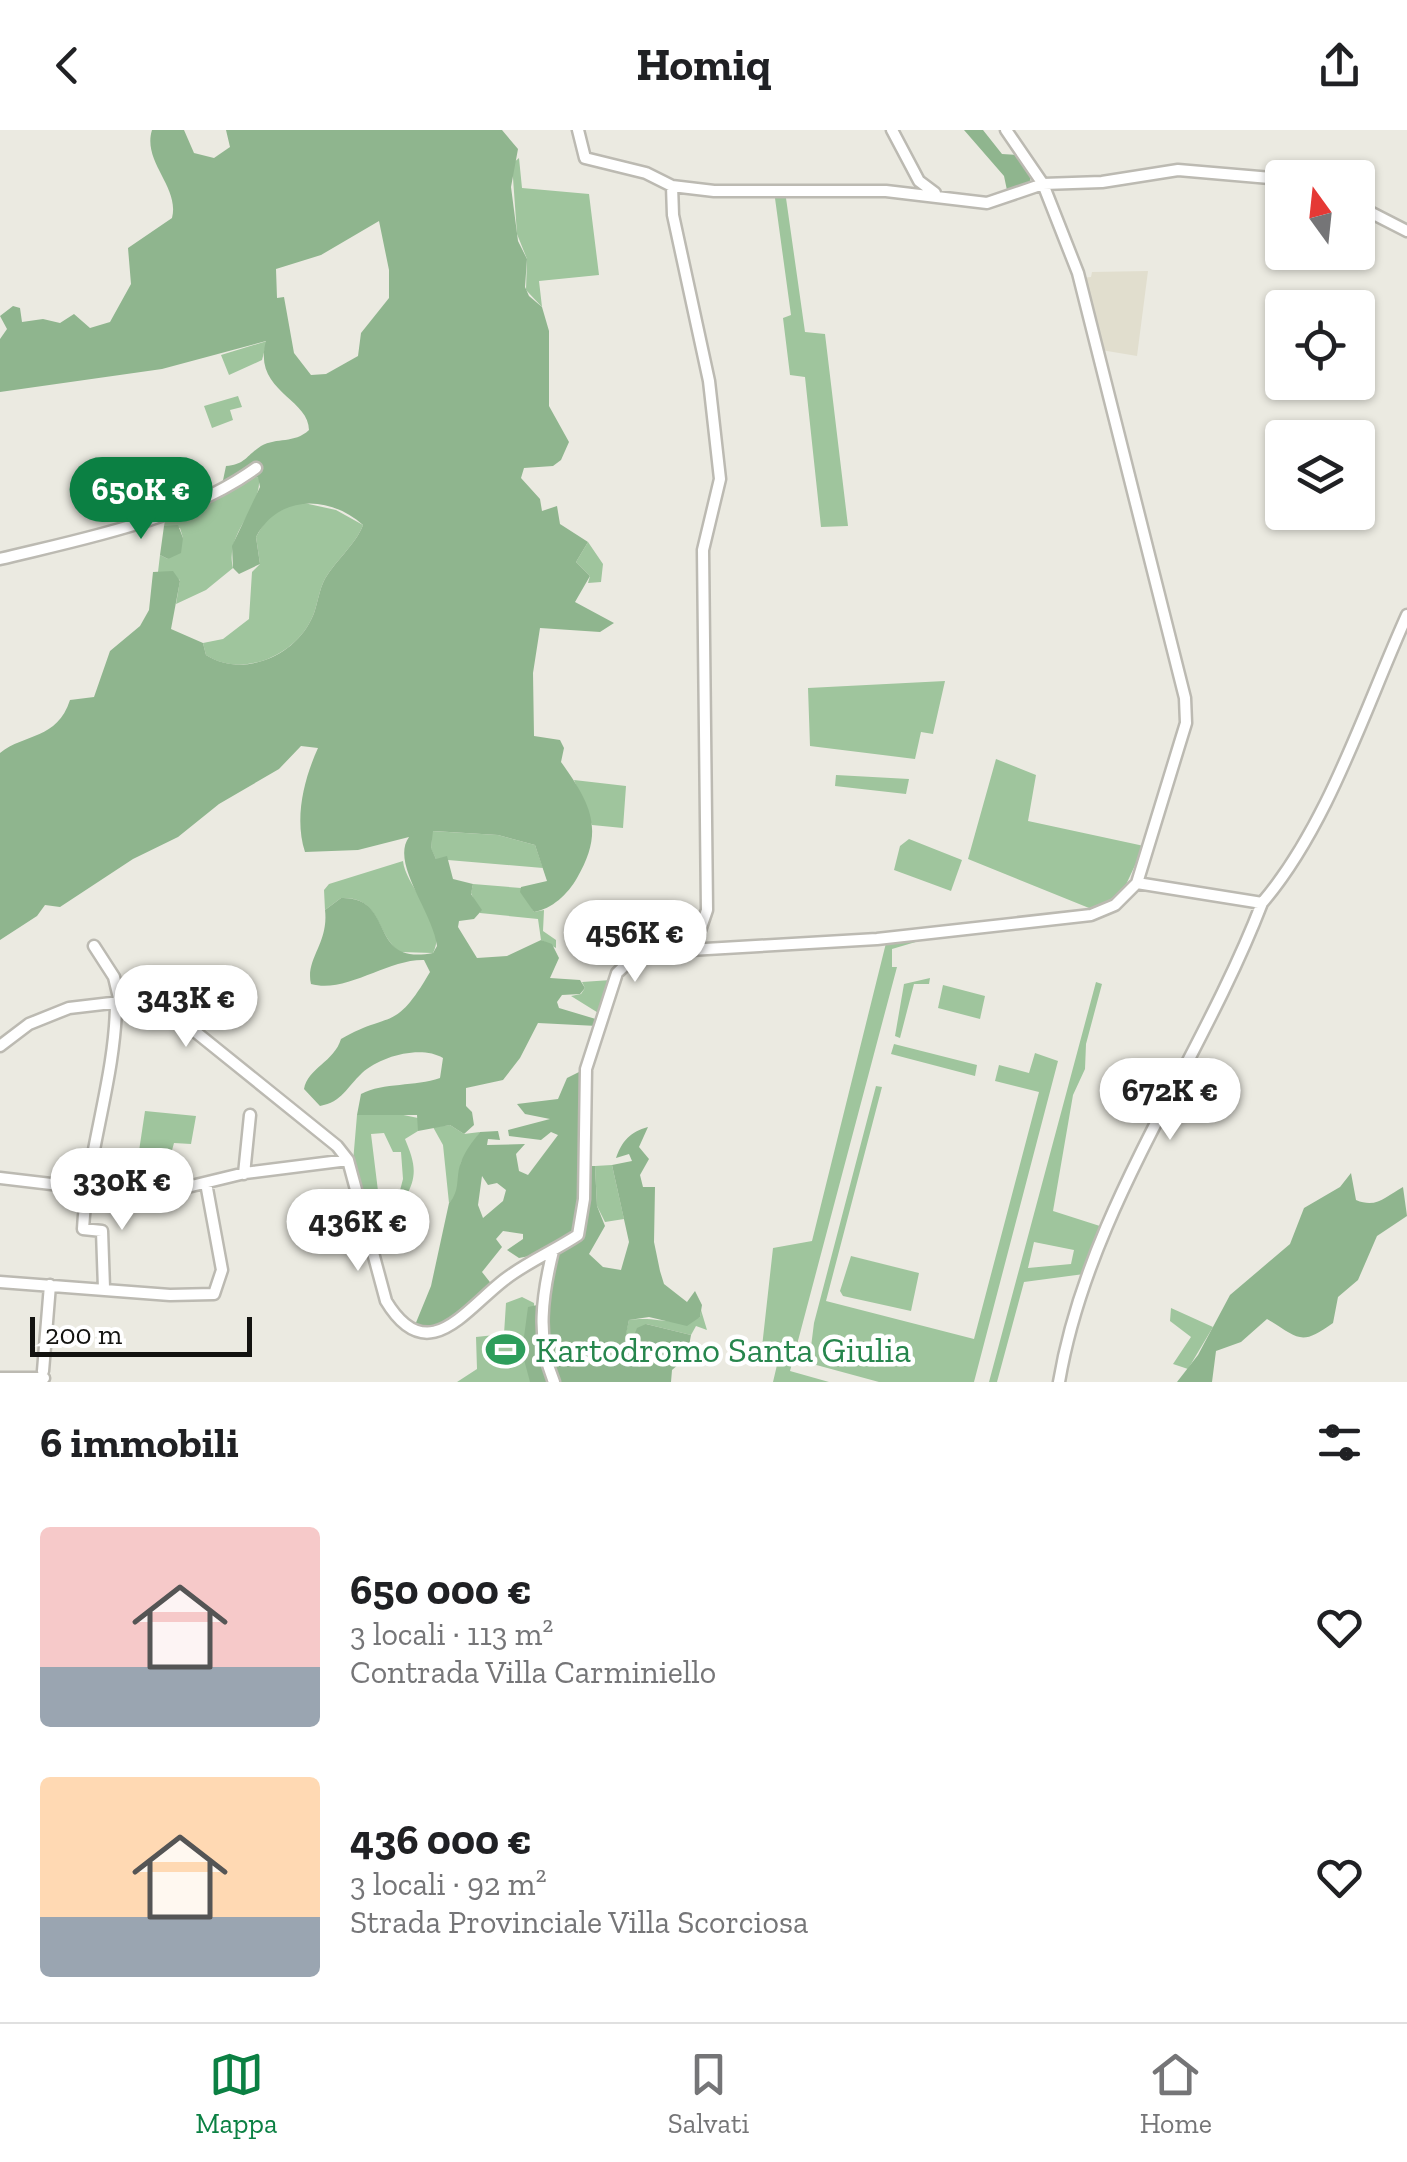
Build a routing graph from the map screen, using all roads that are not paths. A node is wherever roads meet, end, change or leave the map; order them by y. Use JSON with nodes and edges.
{"nodes":[{"id":1,"x":578,"y":130,"type":"edge"},
{"id":2,"x":892,"y":130,"type":"edge"},
{"id":3,"x":1006,"y":130,"type":"edge"},
{"id":4,"x":1265,"y":178,"type":"edge"},
{"id":5,"x":1043,"y":184,"type":"junction"},
{"id":6,"x":672,"y":186,"type":"junction"},
{"id":7,"x":936,"y":194,"type":"junction"},
{"id":8,"x":1375,"y":215,"type":"edge"},
{"id":9,"x":1407,"y":231,"type":"edge"},
{"id":10,"x":256,"y":468,"type":"dead end"},
{"id":11,"x":0,"y":559,"type":"edge"},
{"id":12,"x":1407,"y":615,"type":"edge"},
{"id":13,"x":1137,"y":883,"type":"junction"},
{"id":14,"x":1262,"y":902,"type":"junction"},
{"id":15,"x":94,"y":946,"type":"dead end"},
{"id":16,"x":694,"y":948,"type":"junction"},
{"id":17,"x":118,"y":1002,"type":"junction"},
{"id":18,"x":0,"y":1046,"type":"edge"},
{"id":19,"x":250,"y":1115,"type":"dead end"},
{"id":20,"x":348,"y":1160,"type":"junction"},
{"id":21,"x":244,"y":1174,"type":"junction"},
{"id":22,"x":0,"y":1178,"type":"edge"},
{"id":23,"x":206,"y":1183,"type":"junction"},
{"id":24,"x":85,"y":1188,"type":"junction"},
{"id":25,"x":552,"y":1251,"type":"junction"},
{"id":26,"x":0,"y":1282,"type":"edge"},
{"id":27,"x":50,"y":1285,"type":"junction"},
{"id":28,"x":104,"y":1288,"type":"junction"},
{"id":29,"x":0,"y":1378,"type":"edge"},
{"id":30,"x":554,"y":1382,"type":"edge"},
{"id":31,"x":1059,"y":1382,"type":"edge"}],
"edges":[{"from":1,"to":6,"type":"street"},
{"from":2,"to":7,"type":"street"},
{"from":3,"to":5,"type":"street"},
{"from":4,"to":5,"type":"street"},
{"from":5,"to":7,"type":"street"},
{"from":5,"to":13,"type":"street"},
{"from":6,"to":7,"type":"street"},
{"from":6,"to":16,"type":"street"},
{"from":8,"to":9,"type":"street"},
{"from":10,"to":11,"type":"street"},
{"from":12,"to":14,"type":"street"},
{"from":13,"to":14,"type":"street"},
{"from":13,"to":16,"type":"street"},
{"from":14,"to":31,"type":"street"},
{"from":15,"to":17,"type":"street"},
{"from":16,"to":25,"type":"street"},
{"from":17,"to":18,"type":"street"},
{"from":17,"to":20,"type":"street"},
{"from":17,"to":24,"type":"street"},
{"from":19,"to":21,"type":"street"},
{"from":20,"to":21,"type":"street"},
{"from":20,"to":25,"type":"street"},
{"from":21,"to":23,"type":"street"},
{"from":22,"to":24,"type":"street"},
{"from":23,"to":24,"type":"street"},
{"from":23,"to":28,"type":"street"},
{"from":24,"to":28,"type":"street"},
{"from":25,"to":30,"type":"street"},
{"from":26,"to":27,"type":"street"},
{"from":27,"to":28,"type":"street"},
{"from":27,"to":29,"type":"street"}]}
